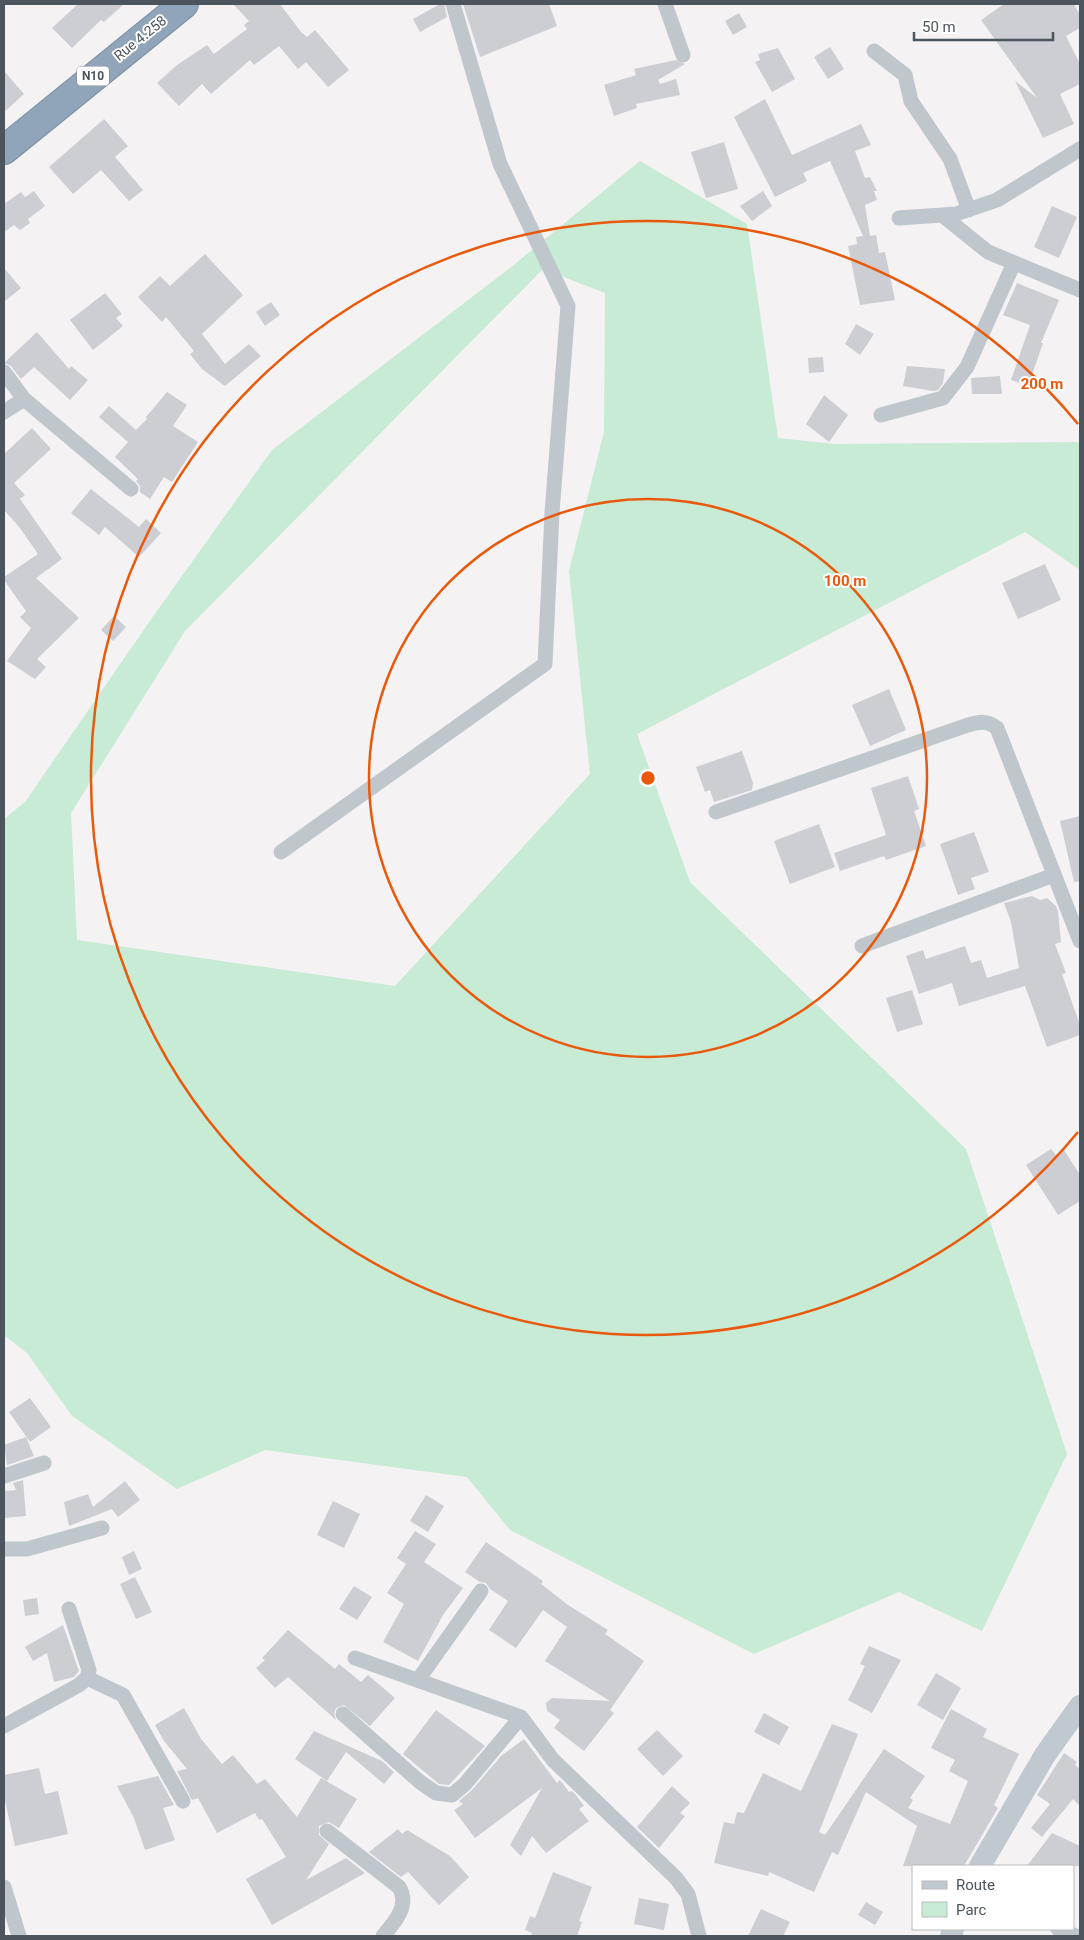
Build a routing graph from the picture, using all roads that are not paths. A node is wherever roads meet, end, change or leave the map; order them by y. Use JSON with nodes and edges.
{"nodes":[{"id":1,"x":184,"y":4,"type":"edge"},
{"id":2,"x":453,"y":4,"type":"edge"},
{"id":3,"x":666,"y":4,"type":"edge"},
{"id":4,"x":874,"y":51,"type":"dead end"},
{"id":5,"x":684,"y":55,"type":"dead end"},
{"id":6,"x":1080,"y":149,"type":"edge"},
{"id":7,"x":4,"y":150,"type":"edge"},
{"id":8,"x":969,"y":210,"type":"junction"},
{"id":9,"x":942,"y":215,"type":"junction"},
{"id":10,"x":899,"y":218,"type":"dead end"},
{"id":11,"x":1014,"y":263,"type":"junction"},
{"id":12,"x":1080,"y":290,"type":"edge"},
{"id":13,"x":4,"y":372,"type":"edge"},
{"id":14,"x":24,"y":399,"type":"junction"},
{"id":15,"x":4,"y":412,"type":"edge"},
{"id":16,"x":881,"y":415,"type":"dead end"},
{"id":17,"x":131,"y":490,"type":"dead end"},
{"id":18,"x":716,"y":812,"type":"dead end"},
{"id":19,"x":281,"y":852,"type":"dead end"},
{"id":20,"x":1054,"y":875,"type":"junction"},
{"id":21,"x":1080,"y":941,"type":"edge"},
{"id":22,"x":862,"y":946,"type":"dead end"},
{"id":23,"x":44,"y":1463,"type":"dead end"},
{"id":24,"x":4,"y":1476,"type":"edge"},
{"id":25,"x":102,"y":1528,"type":"dead end"},
{"id":26,"x":4,"y":1549,"type":"edge"},
{"id":27,"x":481,"y":1591,"type":"dead end"},
{"id":28,"x":69,"y":1609,"type":"dead end"},
{"id":29,"x":355,"y":1658,"type":"dead end"},
{"id":30,"x":87,"y":1678,"type":"junction"},
{"id":31,"x":418,"y":1680,"type":"junction"},
{"id":32,"x":1080,"y":1706,"type":"edge"},
{"id":33,"x":344,"y":1714,"type":"dead end"},
{"id":34,"x":521,"y":1717,"type":"junction"},
{"id":35,"x":4,"y":1726,"type":"edge"},
{"id":36,"x":183,"y":1801,"type":"dead end"},
{"id":37,"x":327,"y":1831,"type":"dead end"},
{"id":38,"x":981,"y":1865,"type":"edge"},
{"id":39,"x":4,"y":1887,"type":"edge"},
{"id":40,"x":1061,"y":1930,"type":"edge"},
{"id":41,"x":19,"y":1936,"type":"edge"},
{"id":42,"x":384,"y":1936,"type":"edge"},
{"id":43,"x":699,"y":1936,"type":"edge"},
{"id":44,"x":1076,"y":1936,"type":"edge"}],
"edges":[{"from":1,"to":7,"type":"highway","name":"Rue 4.258","number":"N10"},
{"from":2,"to":19,"type":"street"},
{"from":3,"to":5,"type":"street"},
{"from":4,"to":8,"type":"street"},
{"from":6,"to":8,"type":"street"},
{"from":8,"to":9,"type":"street"},
{"from":9,"to":10,"type":"street"},
{"from":9,"to":11,"type":"street"},
{"from":11,"to":12,"type":"street"},
{"from":11,"to":16,"type":"street"},
{"from":13,"to":14,"type":"street"},
{"from":14,"to":15,"type":"street"},
{"from":14,"to":17,"type":"street"},
{"from":18,"to":20,"type":"street"},
{"from":20,"to":21,"type":"street"},
{"from":20,"to":22,"type":"street"},
{"from":23,"to":24,"type":"street"},
{"from":25,"to":26,"type":"street"},
{"from":27,"to":31,"type":"street"},
{"from":28,"to":30,"type":"street"},
{"from":29,"to":31,"type":"street"},
{"from":30,"to":35,"type":"street"},
{"from":30,"to":36,"type":"street"},
{"from":31,"to":34,"type":"street"},
{"from":32,"to":38,"type":"street"},
{"from":33,"to":34,"type":"street"},
{"from":34,"to":43,"type":"street"},
{"from":37,"to":42,"type":"street"},
{"from":39,"to":41,"type":"street"},
{"from":40,"to":44,"type":"street"}]}
